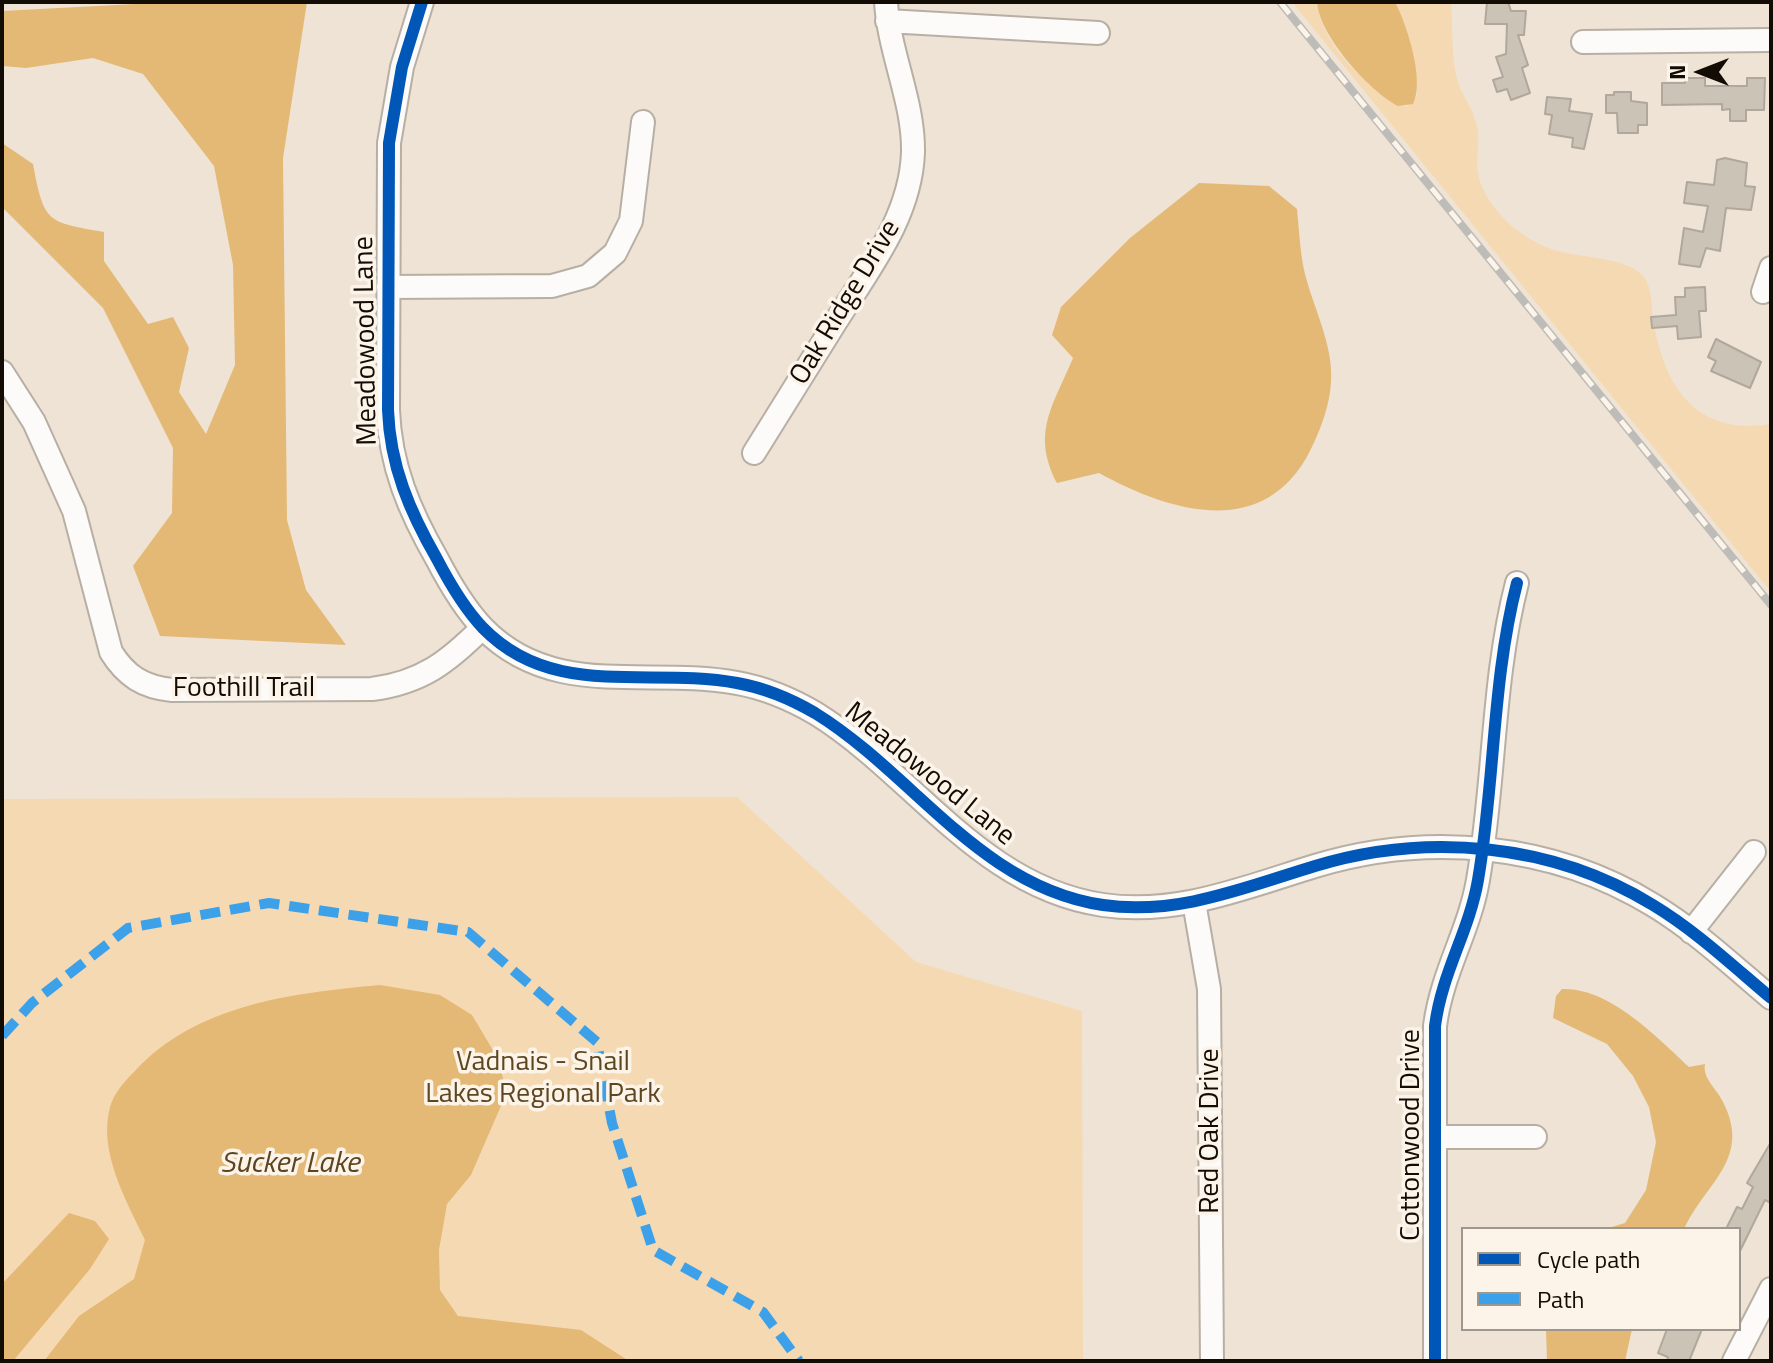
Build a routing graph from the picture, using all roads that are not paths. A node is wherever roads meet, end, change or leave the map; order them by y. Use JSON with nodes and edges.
{"nodes":[{"id":1,"x":422,"y":2,"type":"edge"},
{"id":2,"x":886,"y":12,"type":"edge"},
{"id":3,"x":1098,"y":33,"type":"dead end"},
{"id":4,"x":1771,"y":40,"type":"edge"},
{"id":5,"x":1583,"y":42,"type":"dead end"},
{"id":6,"x":643,"y":122,"type":"dead end"},
{"id":7,"x":1771,"y":268,"type":"edge"},
{"id":8,"x":388,"y":287,"type":"junction"},
{"id":9,"x":1763,"y":292,"type":"dead end"},
{"id":10,"x":2,"y":372,"type":"edge"},
{"id":11,"x":754,"y":453,"type":"dead end"},
{"id":12,"x":1517,"y":583,"type":"dead end"},
{"id":13,"x":482,"y":628,"type":"junction"},
{"id":14,"x":1482,"y":851,"type":"junction"},
{"id":15,"x":1754,"y":852,"type":"dead end"},
{"id":16,"x":1194,"y":902,"type":"junction"},
{"id":17,"x":1691,"y":932,"type":"junction"},
{"id":18,"x":1771,"y":998,"type":"edge"},
{"id":19,"x":1435,"y":1137,"type":"junction"},
{"id":20,"x":1535,"y":1137,"type":"dead end"},
{"id":21,"x":1771,"y":1289,"type":"edge"},
{"id":22,"x":1212,"y":1361,"type":"edge"},
{"id":23,"x":1435,"y":1361,"type":"edge"},
{"id":24,"x":1734,"y":1361,"type":"edge"}],
"edges":[{"from":1,"to":8,"type":"street","name":"Meadowood Lane"},
{"from":2,"to":3,"type":"street"},
{"from":2,"to":11,"type":"street","name":"Oak Ridge Drive"},
{"from":4,"to":5,"type":"street"},
{"from":6,"to":8,"type":"street"},
{"from":7,"to":9,"type":"street"},
{"from":8,"to":13,"type":"street","name":"Meadowood Lane"},
{"from":10,"to":13,"type":"street","name":"Foothill Trail"},
{"from":12,"to":14,"type":"street","name":"Cottonwood Drive"},
{"from":13,"to":16,"type":"street","name":"Meadowood Lane"},
{"from":14,"to":16,"type":"street","name":"Meadowood Lane"},
{"from":14,"to":17,"type":"street","name":"Meadowood Lane"},
{"from":14,"to":19,"type":"street","name":"Cottonwood Drive"},
{"from":15,"to":17,"type":"street"},
{"from":16,"to":22,"type":"street","name":"Red Oak Drive"},
{"from":17,"to":18,"type":"street","name":"Meadowood Lane"},
{"from":19,"to":20,"type":"street"},
{"from":19,"to":23,"type":"street","name":"Cottonwood Drive"},
{"from":21,"to":24,"type":"street"}]}
